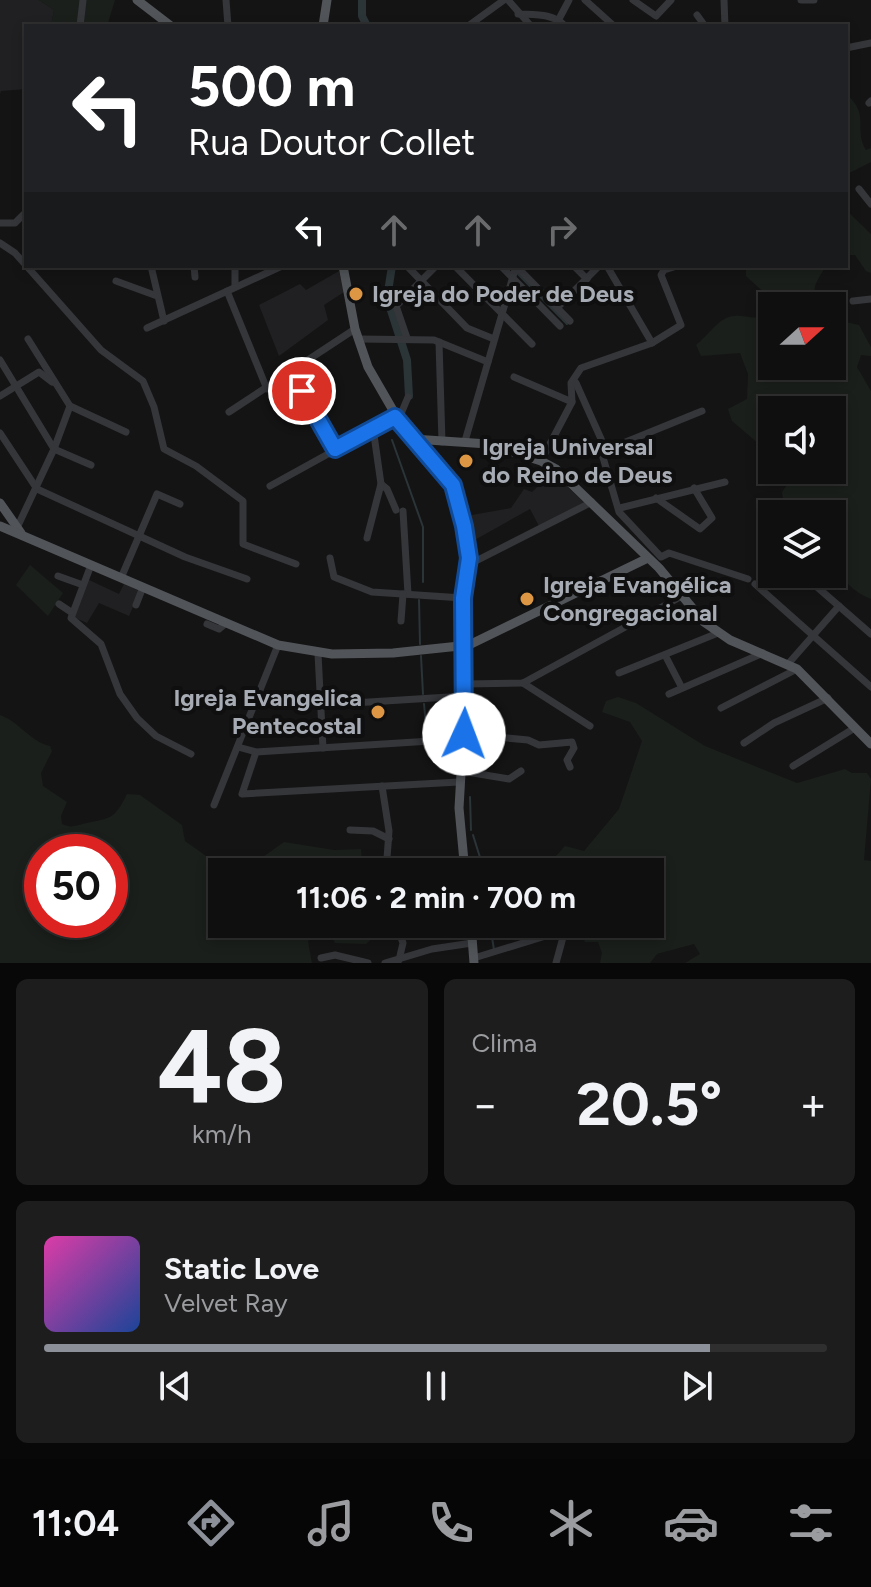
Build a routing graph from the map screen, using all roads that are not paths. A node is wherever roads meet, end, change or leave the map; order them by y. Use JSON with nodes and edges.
{"nodes":[{"id":1,"x":83,"y":0,"type":"edge"},
{"id":2,"x":137,"y":0,"type":"edge"},
{"id":3,"x":226,"y":0,"type":"edge"},
{"id":4,"x":327,"y":0,"type":"edge"},
{"id":5,"x":506,"y":0,"type":"edge"},
{"id":6,"x":569,"y":0,"type":"edge"},
{"id":7,"x":585,"y":0,"type":"edge"},
{"id":8,"x":633,"y":0,"type":"edge"},
{"id":9,"x":671,"y":0,"type":"edge"},
{"id":10,"x":724,"y":0,"type":"edge"},
{"id":11,"x":801,"y":0,"type":"edge"},
{"id":12,"x":814,"y":0,"type":"edge"},
{"id":13,"x":518,"y":14,"type":"junction"},
{"id":14,"x":697,"y":15,"type":"dead end"},
{"id":15,"x":562,"y":23,"type":"edge"},
{"id":16,"x":80,"y":24,"type":"edge"},
{"id":17,"x":168,"y":24,"type":"edge"},
{"id":18,"x":228,"y":24,"type":"edge"},
{"id":19,"x":323,"y":24,"type":"edge"},
{"id":20,"x":471,"y":24,"type":"edge"},
{"id":21,"x":529,"y":24,"type":"edge"},
{"id":22,"x":612,"y":24,"type":"edge"},
{"id":23,"x":704,"y":24,"type":"edge"},
{"id":24,"x":725,"y":24,"type":"edge"},
{"id":25,"x":871,"y":43,"type":"edge"},
{"id":26,"x":848,"y":48,"type":"edge"},
{"id":27,"x":859,"y":189,"type":"dead end"},
{"id":28,"x":871,"y":204,"type":"edge"},
{"id":29,"x":24,"y":214,"type":"edge"},
{"id":30,"x":0,"y":223,"type":"edge"},
{"id":31,"x":0,"y":243,"type":"edge"},
{"id":32,"x":24,"y":263,"type":"edge"},
{"id":33,"x":28,"y":268,"type":"edge"},
{"id":34,"x":151,"y":268,"type":"edge"},
{"id":35,"x":194,"y":268,"type":"edge"},
{"id":36,"x":235,"y":268,"type":"edge"},
{"id":37,"x":278,"y":268,"type":"edge"},
{"id":38,"x":343,"y":268,"type":"edge"},
{"id":39,"x":409,"y":268,"type":"edge"},
{"id":40,"x":434,"y":268,"type":"edge"},
{"id":41,"x":457,"y":268,"type":"edge"},
{"id":42,"x":576,"y":268,"type":"edge"},
{"id":43,"x":597,"y":268,"type":"edge"},
{"id":44,"x":608,"y":268,"type":"edge"},
{"id":45,"x":673,"y":268,"type":"edge"},
{"id":46,"x":514,"y":271,"type":"edge"},
{"id":47,"x":195,"y":277,"type":"dead end"},
{"id":48,"x":587,"y":279,"type":"junction"},
{"id":49,"x":116,"y":281,"type":"dead end"},
{"id":50,"x":422,"y":281,"type":"junction"},
{"id":51,"x":231,"y":289,"type":"junction"},
{"id":52,"x":157,"y":296,"type":"junction"},
{"id":53,"x":871,"y":299,"type":"edge"},
{"id":54,"x":853,"y":301,"type":"dead end"},
{"id":55,"x":557,"y":308,"type":"junction"},
{"id":56,"x":502,"y":314,"type":"junction"},
{"id":57,"x":164,"y":321,"type":"junction"},
{"id":58,"x":570,"y":321,"type":"dead end"},
{"id":59,"x":560,"y":326,"type":"dead end"},
{"id":60,"x":147,"y":328,"type":"dead end"},
{"id":61,"x":358,"y":334,"type":"junction"},
{"id":62,"x":402,"y":338,"type":"junction"},
{"id":63,"x":28,"y":339,"type":"dead end"},
{"id":64,"x":494,"y":339,"type":"junction"},
{"id":65,"x":439,"y":342,"type":"junction"},
{"id":66,"x":652,"y":343,"type":"junction"},
{"id":67,"x":532,"y":344,"type":"dead end"},
{"id":68,"x":0,"y":360,"type":"edge"},
{"id":69,"x":488,"y":362,"type":"junction"},
{"id":70,"x":291,"y":373,"type":"junction"},
{"id":71,"x":514,"y":377,"type":"dead end"},
{"id":72,"x":576,"y":383,"type":"dead end"},
{"id":73,"x":15,"y":387,"type":"junction"},
{"id":74,"x":267,"y":389,"type":"junction"},
{"id":75,"x":0,"y":396,"type":"edge"},
{"id":76,"x":63,"y":396,"type":"junction"},
{"id":77,"x":408,"y":397,"type":"dead end"},
{"id":78,"x":572,"y":402,"type":"junction"},
{"id":79,"x":70,"y":406,"type":"junction"},
{"id":80,"x":702,"y":411,"type":"dead end"},
{"id":81,"x":229,"y":412,"type":"dead end"},
{"id":82,"x":396,"y":419,"type":"junction"},
{"id":83,"x":373,"y":428,"type":"junction"},
{"id":84,"x":126,"y":432,"type":"dead end"},
{"id":85,"x":0,"y":433,"type":"edge"},
{"id":86,"x":409,"y":438,"type":"junction"},
{"id":87,"x":465,"y":441,"type":"junction"},
{"id":88,"x":439,"y":442,"type":"junction"},
{"id":89,"x":153,"y":444,"type":"dead end"},
{"id":90,"x":54,"y":449,"type":"junction"},
{"id":91,"x":164,"y":449,"type":"junction"},
{"id":92,"x":335,"y":449,"type":"junction"},
{"id":93,"x":606,"y":450,"type":"junction"},
{"id":94,"x":428,"y":458,"type":"junction"},
{"id":95,"x":541,"y":461,"type":"junction"},
{"id":96,"x":91,"y":465,"type":"dead end"},
{"id":97,"x":725,"y":482,"type":"dead end"},
{"id":98,"x":381,"y":484,"type":"junction"},
{"id":99,"x":270,"y":486,"type":"dead end"},
{"id":100,"x":694,"y":488,"type":"junction"},
{"id":101,"x":37,"y":489,"type":"junction"},
{"id":102,"x":656,"y":498,"type":"junction"},
{"id":103,"x":592,"y":502,"type":"junction"},
{"id":104,"x":0,"y":503,"type":"edge"},
{"id":105,"x":180,"y":504,"type":"dead end"},
{"id":106,"x":619,"y":510,"type":"junction"},
{"id":107,"x":7,"y":514,"type":"junction"},
{"id":108,"x":605,"y":515,"type":"junction"},
{"id":109,"x":0,"y":525,"type":"edge"},
{"id":110,"x":616,"y":526,"type":"junction"},
{"id":111,"x":18,"y":532,"type":"junction"},
{"id":112,"x":140,"y":536,"type":"junction"},
{"id":113,"x":367,"y":538,"type":"dead end"},
{"id":114,"x":661,"y":557,"type":"junction"},
{"id":115,"x":330,"y":558,"type":"dead end"},
{"id":116,"x":648,"y":558,"type":"junction"},
{"id":117,"x":296,"y":564,"type":"dead end"},
{"id":118,"x":91,"y":565,"type":"junction"},
{"id":119,"x":468,"y":565,"type":"junction"},
{"id":120,"x":659,"y":568,"type":"junction"},
{"id":121,"x":58,"y":576,"type":"dead end"},
{"id":122,"x":121,"y":578,"type":"junction"},
{"id":123,"x":247,"y":579,"type":"dead end"},
{"id":124,"x":83,"y":585,"type":"junction"},
{"id":125,"x":143,"y":587,"type":"junction"},
{"id":126,"x":818,"y":588,"type":"edge"},
{"id":127,"x":406,"y":594,"type":"junction"},
{"id":128,"x":682,"y":596,"type":"junction"},
{"id":129,"x":463,"y":598,"type":"junction"},
{"id":130,"x":59,"y":604,"type":"dead end"},
{"id":131,"x":136,"y":605,"type":"dead end"},
{"id":132,"x":839,"y":606,"type":"junction"},
{"id":133,"x":71,"y":612,"type":"junction"},
{"id":134,"x":401,"y":621,"type":"dead end"},
{"id":135,"x":226,"y":623,"type":"junction"},
{"id":136,"x":207,"y":624,"type":"dead end"},
{"id":137,"x":718,"y":633,"type":"junction"},
{"id":138,"x":871,"y":634,"type":"edge"},
{"id":139,"x":812,"y":637,"type":"junction"},
{"id":140,"x":278,"y":645,"type":"junction"},
{"id":141,"x":463,"y":646,"type":"junction"},
{"id":142,"x":763,"y":653,"type":"junction"},
{"id":143,"x":318,"y":654,"type":"junction"},
{"id":144,"x":665,"y":655,"type":"junction"},
{"id":145,"x":792,"y":666,"type":"junction"},
{"id":146,"x":619,"y":673,"type":"dead end"},
{"id":147,"x":523,"y":683,"type":"junction"},
{"id":148,"x":466,"y":684,"type":"junction"},
{"id":149,"x":871,"y":687,"type":"edge"},
{"id":150,"x":682,"y":688,"type":"junction"},
{"id":151,"x":669,"y":694,"type":"dead end"},
{"id":152,"x":465,"y":696,"type":"junction"},
{"id":153,"x":828,"y":698,"type":"junction"},
{"id":154,"x":321,"y":705,"type":"junction"},
{"id":155,"x":721,"y":708,"type":"dead end"},
{"id":156,"x":590,"y":726,"type":"dead end"},
{"id":157,"x":853,"y":729,"type":"junction"},
{"id":158,"x":464,"y":736,"type":"junction"},
{"id":159,"x":744,"y":743,"type":"dead end"},
{"id":160,"x":871,"y":744,"type":"edge"},
{"id":161,"x":238,"y":747,"type":"junction"},
{"id":162,"x":323,"y":748,"type":"junction"},
{"id":163,"x":256,"y":752,"type":"junction"},
{"id":164,"x":191,"y":754,"type":"dead end"},
{"id":165,"x":793,"y":766,"type":"dead end"},
{"id":166,"x":570,"y":767,"type":"dead end"},
{"id":167,"x":521,"y":771,"type":"dead end"},
{"id":168,"x":460,"y":776,"type":"junction"},
{"id":169,"x":382,"y":786,"type":"junction"},
{"id":170,"x":214,"y":805,"type":"dead end"},
{"id":171,"x":350,"y":830,"type":"dead end"},
{"id":172,"x":389,"y":839,"type":"junction"},
{"id":173,"x":387,"y":858,"type":"edge"},
{"id":174,"x":464,"y":858,"type":"edge"},
{"id":175,"x":401,"y":938,"type":"edge"},
{"id":176,"x":472,"y":938,"type":"edge"},
{"id":177,"x":472,"y":943,"type":"junction"},
{"id":178,"x":321,"y":958,"type":"dead end"},
{"id":179,"x":399,"y":960,"type":"junction"},
{"id":180,"x":474,"y":960,"type":"edge"},
{"id":181,"x":368,"y":963,"type":"edge"},
{"id":182,"x":385,"y":963,"type":"edge"},
{"id":183,"x":556,"y":963,"type":"edge"}],
"edges":[{"from":1,"to":16,"type":"street"},
{"from":2,"to":17,"type":"main road"},
{"from":3,"to":18,"type":"street"},
{"from":4,"to":19,"type":"main road"},
{"from":5,"to":13,"type":"street"},
{"from":5,"to":20,"type":"street"},
{"from":6,"to":15,"type":"street"},
{"from":7,"to":22,"type":"street"},
{"from":8,"to":9,"type":"street"},
{"from":10,"to":24,"type":"street"},
{"from":11,"to":12,"type":"street"},
{"from":13,"to":15,"type":"street"},
{"from":13,"to":21,"type":"street"},
{"from":14,"to":23,"type":"street"},
{"from":25,"to":26,"type":"street"},
{"from":27,"to":28,"type":"street"},
{"from":29,"to":30,"type":"street"},
{"from":31,"to":32,"type":"street"},
{"from":33,"to":91,"type":"street"},
{"from":34,"to":52,"type":"street"},
{"from":35,"to":47,"type":"street"},
{"from":36,"to":51,"type":"street"},
{"from":37,"to":51,"type":"street"},
{"from":38,"to":61,"type":"main road"},
{"from":39,"to":50,"type":"street"},
{"from":40,"to":50,"type":"street"},
{"from":41,"to":56,"type":"street"},
{"from":42,"to":48,"type":"street"},
{"from":43,"to":48,"type":"street"},
{"from":44,"to":66,"type":"street"},
{"from":45,"to":66,"type":"street"},
{"from":46,"to":55,"type":"street"},
{"from":46,"to":56,"type":"street"},
{"from":46,"to":59,"type":"street"},
{"from":48,"to":55,"type":"street"},
{"from":49,"to":52,"type":"street"},
{"from":50,"to":62,"type":"street"},
{"from":50,"to":64,"type":"street"},
{"from":51,"to":57,"type":"street"},
{"from":51,"to":74,"type":"street"},
{"from":52,"to":57,"type":"street"},
{"from":53,"to":54,"type":"street"},
{"from":55,"to":58,"type":"street"},
{"from":56,"to":64,"type":"street"},
{"from":56,"to":67,"type":"street"},
{"from":57,"to":60,"type":"street"},
{"from":61,"to":62,"type":"street"},
{"from":61,"to":70,"type":"street"},
{"from":61,"to":82,"type":"main road"},
{"from":62,"to":65,"type":"street"},
{"from":63,"to":76,"type":"street"},
{"from":64,"to":69,"type":"street"},
{"from":65,"to":69,"type":"street"},
{"from":65,"to":88,"type":"street"},
{"from":66,"to":78,"type":"street"},
{"from":68,"to":73,"type":"street"},
{"from":69,"to":87,"type":"street"},
{"from":70,"to":74,"type":"street"},
{"from":70,"to":92,"type":"street"},
{"from":71,"to":78,"type":"street"},
{"from":72,"to":93,"type":"street"},
{"from":73,"to":75,"type":"street"},
{"from":73,"to":76,"type":"street"},
{"from":73,"to":90,"type":"street"},
{"from":74,"to":81,"type":"street"},
{"from":76,"to":79,"type":"street"},
{"from":77,"to":82,"type":"street"},
{"from":78,"to":95,"type":"street"},
{"from":79,"to":84,"type":"street"},
{"from":79,"to":90,"type":"street"},
{"from":80,"to":93,"type":"street"},
{"from":82,"to":83,"type":"street"},
{"from":82,"to":86,"type":"main road"},
{"from":83,"to":92,"type":"street"},
{"from":83,"to":98,"type":"street"},
{"from":85,"to":101,"type":"street"},
{"from":86,"to":88,"type":"main road"},
{"from":86,"to":94,"type":"main road"},
{"from":87,"to":88,"type":"main road"},
{"from":87,"to":95,"type":"main road"},
{"from":88,"to":94,"type":"main road"},
{"from":89,"to":91,"type":"street"},
{"from":90,"to":96,"type":"street"},
{"from":90,"to":101,"type":"street"},
{"from":91,"to":117,"type":"street"},
{"from":92,"to":99,"type":"street"},
{"from":93,"to":106,"type":"street"},
{"from":94,"to":119,"type":"main road"},
{"from":95,"to":103,"type":"main road"},
{"from":97,"to":100,"type":"street"},
{"from":98,"to":113,"type":"street"},
{"from":98,"to":127,"type":"street"},
{"from":100,"to":102,"type":"street"},
{"from":100,"to":102,"type":"street"},
{"from":101,"to":111,"type":"street"},
{"from":101,"to":112,"type":"street"},
{"from":102,"to":106,"type":"street"},
{"from":103,"to":108,"type":"main road"},
{"from":103,"to":119,"type":"street"},
{"from":104,"to":107,"type":"main road"},
{"from":105,"to":112,"type":"street"},
{"from":106,"to":108,"type":"street"},
{"from":106,"to":110,"type":"street"},
{"from":106,"to":114,"type":"street"},
{"from":107,"to":109,"type":"main road"},
{"from":107,"to":111,"type":"main road"},
{"from":108,"to":110,"type":"main road"},
{"from":109,"to":111,"type":"main road"},
{"from":110,"to":116,"type":"main road"},
{"from":111,"to":118,"type":"main road"},
{"from":112,"to":122,"type":"street"},
{"from":112,"to":123,"type":"street"},
{"from":114,"to":116,"type":"street"},
{"from":114,"to":120,"type":"street"},
{"from":114,"to":139,"type":"street"},
{"from":115,"to":127,"type":"street"},
{"from":116,"to":120,"type":"main road"},
{"from":116,"to":141,"type":"main road"},
{"from":118,"to":122,"type":"main road"},
{"from":118,"to":124,"type":"street"},
{"from":119,"to":129,"type":"main road"},
{"from":120,"to":128,"type":"main road"},
{"from":121,"to":124,"type":"street"},
{"from":122,"to":125,"type":"main road"},
{"from":124,"to":133,"type":"street"},
{"from":125,"to":131,"type":"street"},
{"from":125,"to":135,"type":"main road"},
{"from":126,"to":132,"type":"street"},
{"from":127,"to":129,"type":"street"},
{"from":127,"to":134,"type":"street"},
{"from":128,"to":137,"type":"main road"},
{"from":128,"to":147,"type":"street"},
{"from":129,"to":141,"type":"main road"},
{"from":130,"to":133,"type":"street"},
{"from":132,"to":138,"type":"street"},
{"from":132,"to":139,"type":"street"},
{"from":133,"to":164,"type":"street"},
{"from":135,"to":136,"type":"street"},
{"from":135,"to":140,"type":"main road"},
{"from":137,"to":142,"type":"main road"},
{"from":137,"to":144,"type":"street"},
{"from":139,"to":145,"type":"street"},
{"from":139,"to":149,"type":"street"},
{"from":140,"to":143,"type":"main road"},
{"from":140,"to":161,"type":"street"},
{"from":141,"to":143,"type":"main road"},
{"from":141,"to":148,"type":"main road"},
{"from":142,"to":145,"type":"main road"},
{"from":142,"to":150,"type":"street"},
{"from":143,"to":154,"type":"street"},
{"from":144,"to":146,"type":"street"},
{"from":144,"to":150,"type":"street"},
{"from":145,"to":153,"type":"main road"},
{"from":145,"to":155,"type":"street"},
{"from":147,"to":148,"type":"street"},
{"from":147,"to":156,"type":"street"},
{"from":148,"to":152,"type":"main road"},
{"from":150,"to":151,"type":"street"},
{"from":152,"to":154,"type":"street"},
{"from":152,"to":158,"type":"main road"},
{"from":153,"to":157,"type":"main road"},
{"from":153,"to":159,"type":"street"},
{"from":154,"to":162,"type":"street"},
{"from":157,"to":160,"type":"main road"},
{"from":157,"to":165,"type":"street"},
{"from":158,"to":162,"type":"street"},
{"from":158,"to":166,"type":"street"},
{"from":158,"to":168,"type":"main road"},
{"from":161,"to":163,"type":"street"},
{"from":161,"to":170,"type":"street"},
{"from":162,"to":163,"type":"street"},
{"from":163,"to":169,"type":"street"},
{"from":167,"to":168,"type":"street"},
{"from":168,"to":169,"type":"street"},
{"from":168,"to":174,"type":"main road"},
{"from":169,"to":172,"type":"street"},
{"from":171,"to":172,"type":"street"},
{"from":172,"to":173,"type":"street"},
{"from":175,"to":179,"type":"street"},
{"from":176,"to":177,"type":"main road"},
{"from":177,"to":179,"type":"street"},
{"from":177,"to":180,"type":"main road"},
{"from":178,"to":181,"type":"street"},
{"from":179,"to":182,"type":"street"},
{"from":180,"to":183,"type":"street"}]}
